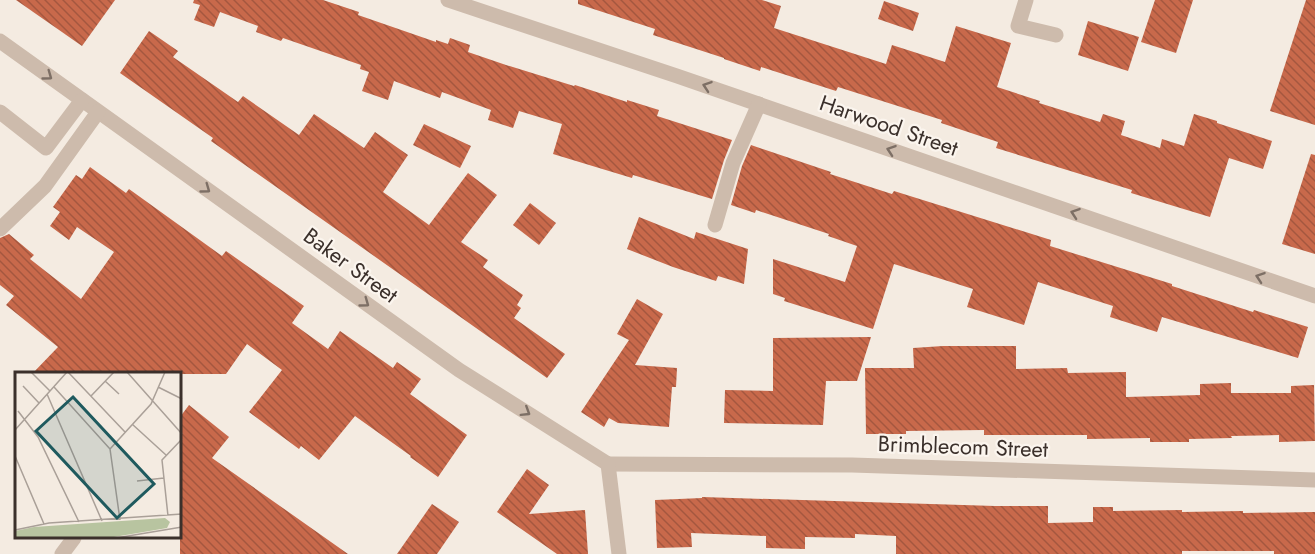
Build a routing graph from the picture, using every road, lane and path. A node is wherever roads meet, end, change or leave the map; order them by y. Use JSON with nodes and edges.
{"nodes":[{"id":1,"x":448,"y":0,"type":"edge"},
{"id":2,"x":1026,"y":0,"type":"edge"},
{"id":3,"x":1056,"y":35,"type":"dead end"},
{"id":4,"x":0,"y":41,"type":"edge"},
{"id":5,"x":82,"y":100,"type":"junction"},
{"id":6,"x":759,"y":104,"type":"junction"},
{"id":7,"x":0,"y":112,"type":"edge"},
{"id":8,"x":98,"y":112,"type":"junction"},
{"id":9,"x":715,"y":225,"type":"dead end"},
{"id":10,"x":0,"y":230,"type":"edge"},
{"id":11,"x":1315,"y":296,"type":"edge"},
{"id":12,"x":608,"y":464,"type":"junction"},
{"id":13,"x":1315,"y":480,"type":"edge"},
{"id":14,"x":73,"y":539,"type":"edge"},
{"id":15,"x":62,"y":554,"type":"edge"},
{"id":16,"x":619,"y":554,"type":"edge"}],
"edges":[{"from":6,"to":1,"type":"street","name":"Harwood Street","one_way":true},
{"from":2,"to":3,"type":"street"},
{"from":4,"to":5,"type":"street","name":"Baker Street","one_way":true},
{"from":5,"to":7,"type":"street"},
{"from":5,"to":8,"type":"street","name":"Baker Street"},
{"from":6,"to":9,"type":"street"},
{"from":11,"to":6,"type":"street","name":"Harwood Street","one_way":true},
{"from":8,"to":10,"type":"street"},
{"from":8,"to":12,"type":"street","name":"Baker Street","one_way":true},
{"from":12,"to":13,"type":"street","name":"Brimblecom Street"},
{"from":12,"to":16,"type":"street"},
{"from":14,"to":15,"type":"street"}]}
